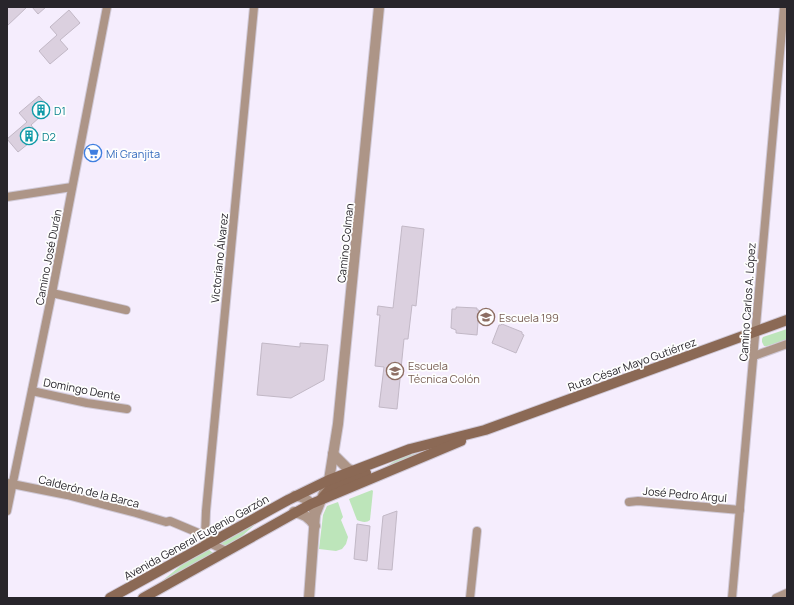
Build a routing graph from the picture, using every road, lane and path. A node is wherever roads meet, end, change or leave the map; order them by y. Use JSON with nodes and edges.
{"nodes":[{"id":1,"x":107,"y":7,"type":"edge"},
{"id":2,"x":254,"y":7,"type":"edge"},
{"id":3,"x":379,"y":7,"type":"edge"},
{"id":4,"x":784,"y":7,"type":"edge"},
{"id":5,"x":72,"y":187,"type":"junction"},
{"id":6,"x":7,"y":197,"type":"edge"},
{"id":7,"x":52,"y":293,"type":"junction"},
{"id":8,"x":126,"y":310,"type":"dead end"},
{"id":9,"x":787,"y":320,"type":"edge"},
{"id":10,"x":756,"y":332,"type":"junction"},
{"id":11,"x":787,"y":344,"type":"edge"},
{"id":12,"x":754,"y":356,"type":"junction"},
{"id":13,"x":32,"y":391,"type":"junction"},
{"id":14,"x":127,"y":409,"type":"dead end"},
{"id":15,"x":485,"y":430,"type":"junction"},
{"id":16,"x":334,"y":454,"type":"junction"},
{"id":17,"x":392,"y":456,"type":"junction"},
{"id":18,"x":352,"y":471,"type":"junction"},
{"id":19,"x":10,"y":484,"type":"edge"},
{"id":20,"x":333,"y":486,"type":"junction"},
{"id":21,"x":294,"y":496,"type":"junction"},
{"id":22,"x":322,"y":499,"type":"junction"},
{"id":23,"x":308,"y":501,"type":"junction"},
{"id":24,"x":629,"y":502,"type":"dead end"},
{"id":25,"x":7,"y":510,"type":"edge"},
{"id":26,"x":740,"y":510,"type":"junction"},
{"id":27,"x":206,"y":511,"type":"junction"},
{"id":28,"x":294,"y":512,"type":"junction"},
{"id":29,"x":315,"y":515,"type":"junction"},
{"id":30,"x":166,"y":522,"type":"junction"},
{"id":31,"x":315,"y":526,"type":"junction"},
{"id":32,"x":194,"y":531,"type":"junction"},
{"id":33,"x":477,"y":531,"type":"dead end"},
{"id":34,"x":210,"y":540,"type":"junction"},
{"id":35,"x":245,"y":540,"type":"junction"},
{"id":36,"x":226,"y":551,"type":"junction"},
{"id":37,"x":787,"y":593,"type":"edge"},
{"id":38,"x":110,"y":598,"type":"edge"},
{"id":39,"x":144,"y":598,"type":"edge"},
{"id":40,"x":309,"y":598,"type":"edge"},
{"id":41,"x":470,"y":598,"type":"edge"},
{"id":42,"x":732,"y":598,"type":"edge"},
{"id":43,"x":776,"y":598,"type":"edge"}],
"edges":[{"from":1,"to":5,"type":"street","name":"Camino José Durán"},
{"from":2,"to":27,"type":"street","name":"Victoriano Álvarez"},
{"from":3,"to":16,"type":"street","name":"Camino Colman"},
{"from":4,"to":10,"type":"street","name":"Camino Carlos A. López"},
{"from":5,"to":6,"type":"street"},
{"from":5,"to":7,"type":"street","name":"Camino José Durán"},
{"from":7,"to":8,"type":"street"},
{"from":7,"to":13,"type":"street","name":"Camino José Durán"},
{"from":9,"to":10,"type":"main road","name":"Ruta César Mayo Gutiérrez"},
{"from":10,"to":12,"type":"street","name":"Camino Carlos A. López"},
{"from":10,"to":15,"type":"main road","name":"Ruta César Mayo Gutiérrez"},
{"from":11,"to":12,"type":"street"},
{"from":12,"to":26,"type":"street","name":"Camino Carlos A. López"},
{"from":13,"to":14,"type":"street","name":"Domingo Dente"},
{"from":13,"to":19,"type":"street","name":"Camino José Durán"},
{"from":15,"to":17,"type":"main road","name":"Ruta César Mayo Gutiérrez"},
{"from":15,"to":20,"type":"main road","name":"Ruta César Mayo Gutiérrez"},
{"from":16,"to":18,"type":"street"},
{"from":16,"to":20,"type":"street","name":"Camino Colman"},
{"from":17,"to":18,"type":"main road","name":"Ruta César Mayo Gutiérrez"},
{"from":17,"to":20,"type":"main road"},
{"from":18,"to":20,"type":"main road","name":"Ruta César Mayo Gutiérrez"},
{"from":19,"to":25,"type":"street","name":"Camino José Durán"},
{"from":19,"to":30,"type":"street","name":"Calderón de la Barca"},
{"from":20,"to":21,"type":"main road","name":"Ruta César Mayo Gutiérrez"},
{"from":20,"to":22,"type":"main road","name":"Ruta César Mayo Gutiérrez"},
{"from":20,"to":22,"type":"street","name":"Camino Colman"},
{"from":20,"to":23,"type":"main road"},
{"from":21,"to":23,"type":"street"},
{"from":21,"to":34,"type":"main road","name":"Avenida General Eugenio Garzón"},
{"from":22,"to":23,"type":"main road","name":"Ruta César Mayo Gutiérrez"},
{"from":22,"to":29,"type":"street","name":"Camino Colman"},
{"from":23,"to":28,"type":"main road"},
{"from":23,"to":29,"type":"street","name":"Camino Colman"},
{"from":23,"to":35,"type":"main road"},
{"from":24,"to":26,"type":"street","name":"José Pedro Argul"},
{"from":26,"to":42,"type":"street","name":"Camino Carlos A. López"},
{"from":27,"to":32,"type":"street","name":"Victoriano Álvarez"},
{"from":27,"to":34,"type":"street","name":"Victoriano Álvarez"},
{"from":28,"to":31,"type":"street"},
{"from":28,"to":35,"type":"main road"},
{"from":29,"to":31,"type":"street","name":"Camino Colman"},
{"from":30,"to":32,"type":"street","name":"Calderón de la Barca"},
{"from":30,"to":34,"type":"street","name":"Calderón de la Barca"},
{"from":31,"to":40,"type":"street","name":"Camino Colman"},
{"from":32,"to":34,"type":"street","name":"Calderón de la Barca"},
{"from":33,"to":41,"type":"street"},
{"from":34,"to":36,"type":"street","name":"Calderón de la Barca"},
{"from":34,"to":38,"type":"main road","name":"Avenida General Eugenio Garzón"},
{"from":35,"to":36,"type":"main road"},
{"from":36,"to":39,"type":"main road"},
{"from":37,"to":43,"type":"street"}]}
